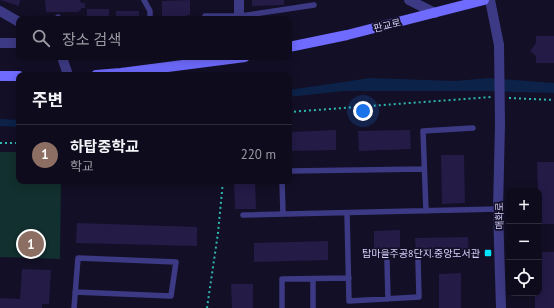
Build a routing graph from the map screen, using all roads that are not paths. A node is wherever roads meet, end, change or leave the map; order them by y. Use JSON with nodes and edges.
{"nodes":[{"id":1,"x":144,"y":0,"type":"edge"},
{"id":2,"x":239,"y":0,"type":"edge"},
{"id":3,"x":409,"y":0,"type":"edge"},
{"id":4,"x":484,"y":0,"type":"edge"},
{"id":5,"x":490,"y":0,"type":"edge"},
{"id":6,"x":314,"y":5,"type":"dead end"},
{"id":7,"x":0,"y":11,"type":"edge"},
{"id":8,"x":435,"y":13,"type":"junction"},
{"id":9,"x":150,"y":16,"type":"edge"},
{"id":10,"x":240,"y":16,"type":"edge"},
{"id":11,"x":246,"y":16,"type":"edge"},
{"id":12,"x":16,"y":20,"type":"edge"},
{"id":13,"x":0,"y":43,"type":"edge"},
{"id":14,"x":16,"y":43,"type":"edge"},
{"id":15,"x":292,"y":46,"type":"edge"},
{"id":16,"x":63,"y":60,"type":"edge"},
{"id":17,"x":221,"y":60,"type":"edge"},
{"id":18,"x":67,"y":72,"type":"edge"},
{"id":19,"x":129,"y":72,"type":"edge"},
{"id":20,"x":0,"y":76,"type":"edge"},
{"id":21,"x":16,"y":76,"type":"edge"},
{"id":22,"x":474,"y":128,"type":"dead end"},
{"id":23,"x":424,"y":169,"type":"junction"},
{"id":24,"x":292,"y":171,"type":"edge"},
{"id":25,"x":282,"y":184,"type":"edge"},
{"id":26,"x":498,"y":209,"type":"junction"},
{"id":27,"x":426,"y":211,"type":"junction"},
{"id":28,"x":347,"y":213,"type":"junction"},
{"id":29,"x":283,"y":214,"type":"junction"},
{"id":30,"x":243,"y":215,"type":"dead end"},
{"id":31,"x":418,"y":260,"type":"dead end"},
{"id":32,"x":387,"y":261,"type":"dead end"},
{"id":33,"x":349,"y":278,"type":"junction"},
{"id":34,"x":313,"y":279,"type":"junction"},
{"id":35,"x":75,"y":292,"type":"junction"},
{"id":36,"x":388,"y":299,"type":"junction"},
{"id":37,"x":74,"y":308,"type":"edge"},
{"id":38,"x":282,"y":308,"type":"edge"},
{"id":39,"x":313,"y":308,"type":"edge"},
{"id":40,"x":501,"y":308,"type":"edge"}],
"edges":[{"from":1,"to":9,"type":"lane"},
{"from":2,"to":10,"type":"street"},
{"from":3,"to":8,"type":"street"},
{"from":4,"to":8,"type":"main road","name":"판교로"},
{"from":5,"to":26,"type":"street","name":"매화로","bridge":true},
{"from":6,"to":11,"type":"lane"},
{"from":7,"to":12,"type":"street"},
{"from":8,"to":15,"type":"main road","name":"판교로"},
{"from":13,"to":14,"type":"street"},
{"from":16,"to":18,"type":"street"},
{"from":17,"to":19,"type":"main road"},
{"from":20,"to":21,"type":"main road"},
{"from":22,"to":23,"type":"lane"},
{"from":23,"to":24,"type":"lane"},
{"from":23,"to":27,"type":"lane"},
{"from":25,"to":29,"type":"lane"},
{"from":26,"to":27,"type":"lane"},
{"from":26,"to":40,"type":"street","name":"매화로"},
{"from":27,"to":28,"type":"lane"},
{"from":28,"to":29,"type":"lane"},
{"from":28,"to":33,"type":"lane"},
{"from":29,"to":30,"type":"lane"},
{"from":31,"to":36,"type":"lane"},
{"from":32,"to":36,"type":"lane"},
{"from":33,"to":34,"type":"lane"},
{"from":33,"to":36,"type":"lane"},
{"from":34,"to":38,"type":"lane"},
{"from":34,"to":39,"type":"lane"},
{"from":35,"to":35,"type":"lane"},
{"from":35,"to":37,"type":"lane"}]}
